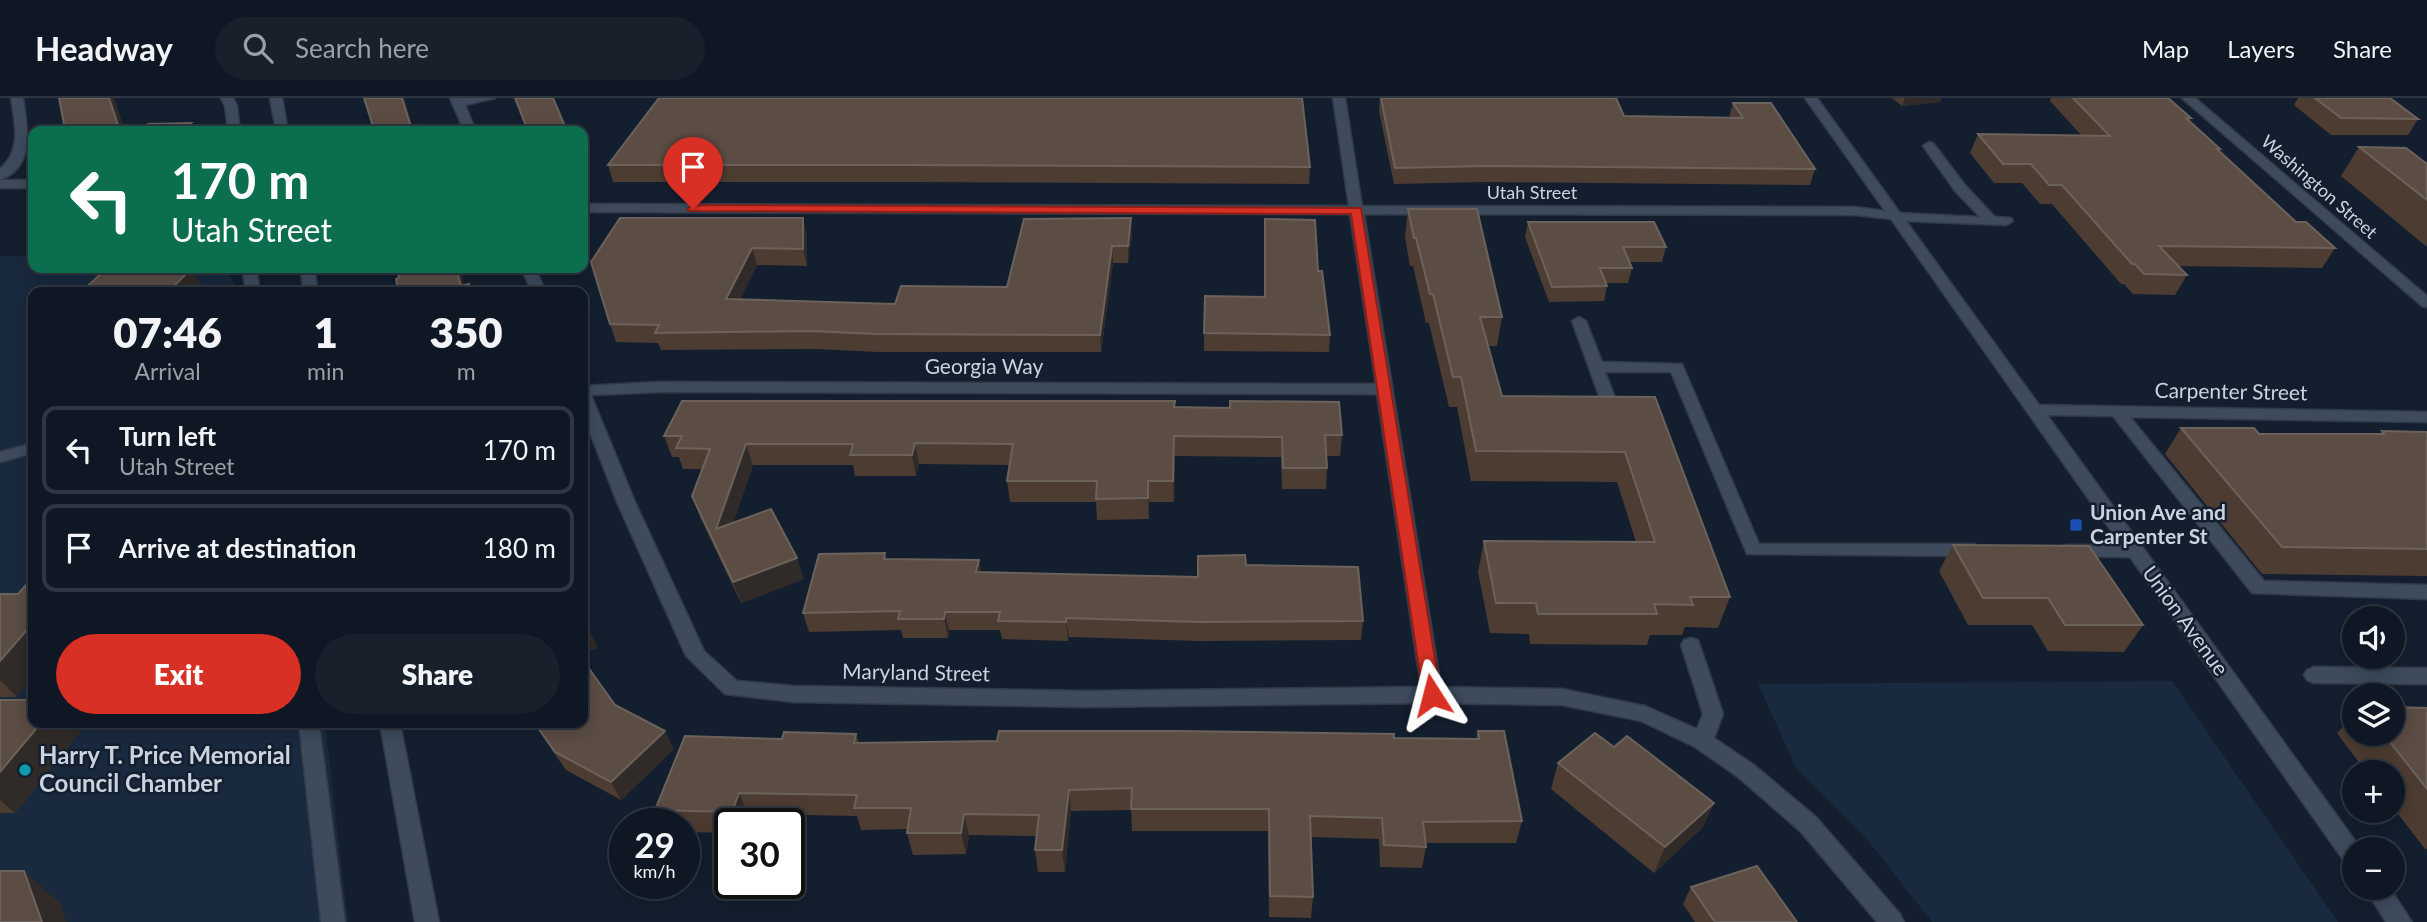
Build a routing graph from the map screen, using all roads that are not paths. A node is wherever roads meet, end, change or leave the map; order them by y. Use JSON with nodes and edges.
{"nodes":[{"id":1,"x":17,"y":98,"type":"edge"},
{"id":2,"x":227,"y":98,"type":"edge"},
{"id":3,"x":276,"y":98,"type":"edge"},
{"id":4,"x":489,"y":98,"type":"edge"},
{"id":5,"x":1339,"y":98,"type":"edge"},
{"id":6,"x":1811,"y":98,"type":"edge"},
{"id":7,"x":2188,"y":98,"type":"edge"},
{"id":8,"x":457,"y":101,"type":"edge"},
{"id":9,"x":233,"y":126,"type":"edge"},
{"id":10,"x":281,"y":126,"type":"edge"},
{"id":11,"x":468,"y":126,"type":"edge"},
{"id":12,"x":1929,"y":146,"type":"dead end"},
{"id":13,"x":0,"y":176,"type":"edge"},
{"id":14,"x":0,"y":184,"type":"edge"},
{"id":15,"x":28,"y":184,"type":"edge"},
{"id":16,"x":588,"y":208,"type":"edge"},
{"id":17,"x":1356,"y":210,"type":"junction"},
{"id":18,"x":1894,"y":216,"type":"junction"},
{"id":19,"x":2427,"y":303,"type":"edge"},
{"id":20,"x":1579,"y":321,"type":"dead end"},
{"id":21,"x":1596,"y":367,"type":"junction"},
{"id":22,"x":1385,"y":389,"type":"junction"},
{"id":23,"x":588,"y":393,"type":"edge"},
{"id":24,"x":588,"y":406,"type":"edge"},
{"id":25,"x":1611,"y":408,"type":"edge"},
{"id":26,"x":2034,"y":410,"type":"junction"},
{"id":27,"x":2117,"y":411,"type":"junction"},
{"id":28,"x":2427,"y":417,"type":"edge"},
{"id":29,"x":28,"y":449,"type":"edge"},
{"id":30,"x":0,"y":457,"type":"edge"},
{"id":31,"x":1993,"y":550,"type":"edge"},
{"id":32,"x":2045,"y":550,"type":"edge"},
{"id":33,"x":2134,"y":551,"type":"junction"},
{"id":34,"x":2427,"y":592,"type":"edge"},
{"id":35,"x":1691,"y":645,"type":"dead end"},
{"id":36,"x":2314,"y":675,"type":"dead end"},
{"id":37,"x":2427,"y":676,"type":"edge"},
{"id":38,"x":1432,"y":695,"type":"junction"},
{"id":39,"x":310,"y":728,"type":"edge"},
{"id":40,"x":391,"y":728,"type":"edge"},
{"id":41,"x":1702,"y":741,"type":"junction"},
{"id":42,"x":2342,"y":840,"type":"edge"},
{"id":43,"x":2384,"y":900,"type":"edge"},
{"id":44,"x":332,"y":922,"type":"edge"},
{"id":45,"x":427,"y":922,"type":"edge"},
{"id":46,"x":1892,"y":922,"type":"edge"},
{"id":47,"x":2400,"y":922,"type":"edge"}],
"edges":[{"from":1,"to":13,"type":"street"},
{"from":2,"to":9,"type":"street"},
{"from":3,"to":10,"type":"street"},
{"from":4,"to":8,"type":"street"},
{"from":5,"to":17,"type":"street"},
{"from":6,"to":18,"type":"street","name":"Union Avenue"},
{"from":7,"to":19,"type":"street","name":"Washington Street"},
{"from":8,"to":11,"type":"street"},
{"from":12,"to":18,"type":"street"},
{"from":14,"to":15,"type":"street"},
{"from":16,"to":17,"type":"street","name":"Utah Street"},
{"from":17,"to":18,"type":"street","name":"Utah Street"},
{"from":17,"to":22,"type":"street"},
{"from":18,"to":26,"type":"street","name":"Union Avenue"},
{"from":20,"to":21,"type":"street"},
{"from":21,"to":25,"type":"street"},
{"from":21,"to":31,"type":"street"},
{"from":22,"to":23,"type":"street","name":"Georgia Way"},
{"from":22,"to":38,"type":"street"},
{"from":24,"to":38,"type":"street","name":"Maryland Street"},
{"from":26,"to":27,"type":"street","name":"Carpenter Street"},
{"from":26,"to":33,"type":"street","name":"Union Avenue"},
{"from":27,"to":28,"type":"street","name":"Carpenter Street"},
{"from":27,"to":34,"type":"street"},
{"from":29,"to":30,"type":"street"},
{"from":32,"to":33,"type":"street"},
{"from":33,"to":42,"type":"street","name":"Union Avenue"},
{"from":35,"to":41,"type":"street"},
{"from":36,"to":37,"type":"street"},
{"from":38,"to":41,"type":"street","name":"Maryland Street"},
{"from":39,"to":44,"type":"street"},
{"from":40,"to":45,"type":"street"},
{"from":41,"to":46,"type":"street","name":"Maryland Street"},
{"from":43,"to":47,"type":"street"}]}
